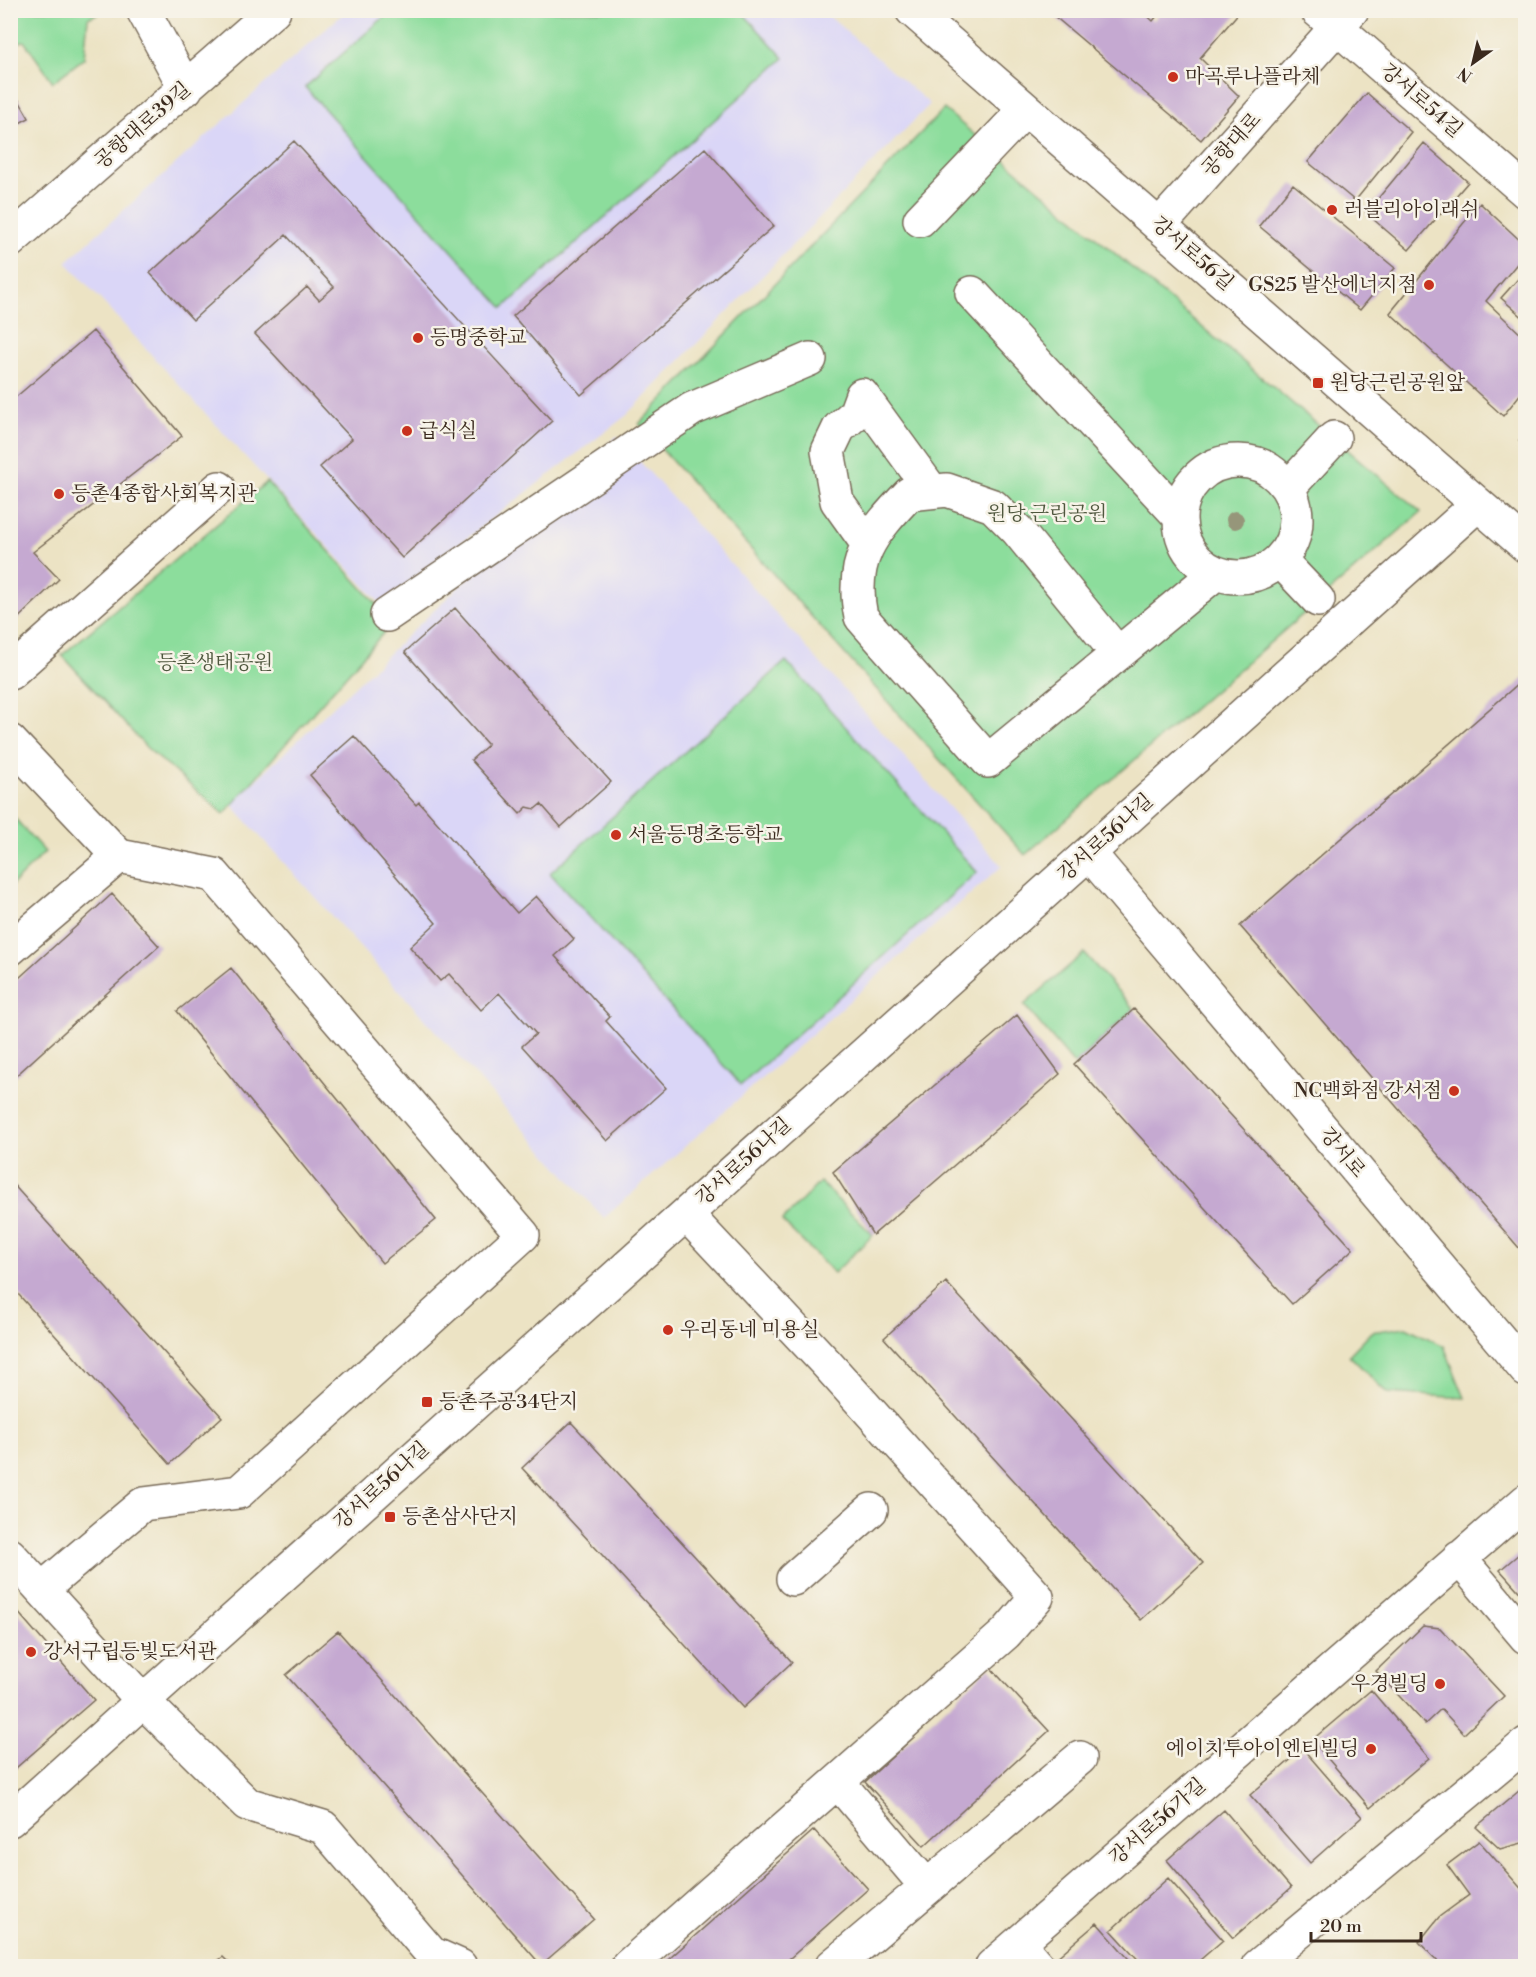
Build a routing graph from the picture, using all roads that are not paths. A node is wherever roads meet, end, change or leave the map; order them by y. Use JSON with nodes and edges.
{"nodes":[{"id":1,"x":143,"y":10,"type":"edge"},
{"id":2,"x":274,"y":10,"type":"edge"},
{"id":3,"x":912,"y":10,"type":"edge"},
{"id":4,"x":1335,"y":16,"type":"edge"},
{"id":5,"x":186,"y":89,"type":"junction"},
{"id":6,"x":1025,"y":110,"type":"junction"},
{"id":7,"x":1526,"y":192,"type":"edge"},
{"id":8,"x":920,"y":220,"type":"dead end"},
{"id":9,"x":1159,"y":226,"type":"junction"},
{"id":10,"x":10,"y":241,"type":"edge"},
{"id":11,"x":972,"y":293,"type":"dead end"},
{"id":12,"x":810,"y":359,"type":"dead end"},
{"id":13,"x":1334,"y":438,"type":"dead end"},
{"id":14,"x":219,"y":488,"type":"dead end"},
{"id":15,"x":1288,"y":489,"type":"junction"},
{"id":16,"x":932,"y":491,"type":"junction"},
{"id":17,"x":1478,"y":504,"type":"junction"},
{"id":18,"x":1179,"y":516,"type":"junction"},
{"id":19,"x":867,"y":543,"type":"junction"},
{"id":20,"x":1526,"y":546,"type":"edge"},
{"id":21,"x":1280,"y":560,"type":"junction"},
{"id":22,"x":1216,"y":573,"type":"junction"},
{"id":23,"x":1318,"y":600,"type":"dead end"},
{"id":24,"x":387,"y":615,"type":"dead end"},
{"id":25,"x":1118,"y":654,"type":"junction"},
{"id":26,"x":10,"y":673,"type":"edge"},
{"id":27,"x":10,"y":741,"type":"edge"},
{"id":28,"x":1089,"y":853,"type":"junction"},
{"id":29,"x":119,"y":856,"type":"junction"},
{"id":30,"x":10,"y":950,"type":"edge"},
{"id":31,"x":686,"y":1214,"type":"junction"},
{"id":32,"x":1526,"y":1370,"type":"edge"},
{"id":33,"x":1526,"y":1501,"type":"edge"},
{"id":34,"x":871,"y":1510,"type":"dead end"},
{"id":35,"x":10,"y":1555,"type":"edge"},
{"id":36,"x":1459,"y":1558,"type":"junction"},
{"id":37,"x":793,"y":1579,"type":"dead end"},
{"id":38,"x":42,"y":1589,"type":"junction"},
{"id":39,"x":1526,"y":1637,"type":"edge"},
{"id":40,"x":143,"y":1701,"type":"junction"},
{"id":41,"x":1526,"y":1744,"type":"edge"},
{"id":42,"x":838,"y":1782,"type":"junction"},
{"id":43,"x":10,"y":1820,"type":"edge"},
{"id":44,"x":927,"y":1887,"type":"junction"},
{"id":45,"x":1028,"y":1955,"type":"edge"},
{"id":46,"x":460,"y":1966,"type":"edge"},
{"id":47,"x":628,"y":1966,"type":"edge"},
{"id":48,"x":834,"y":1966,"type":"edge"},
{"id":49,"x":992,"y":1966,"type":"edge"},
{"id":50,"x":1258,"y":1966,"type":"edge"}],
"edges":[{"from":1,"to":5,"type":"street"},
{"from":2,"to":5,"type":"street","name":"공항대로39길"},
{"from":3,"to":6,"type":"street","name":"강서로56길"},
{"from":4,"to":7,"type":"street","name":"강서로54길"},
{"from":4,"to":9,"type":"street","name":"공항대로"},
{"from":5,"to":10,"type":"street","name":"공항대로39길"},
{"from":6,"to":8,"type":"street"},
{"from":6,"to":9,"type":"street","name":"강서로56길"},
{"from":9,"to":17,"type":"street","name":"강서로56길"},
{"from":11,"to":18,"type":"street"},
{"from":12,"to":24,"type":"street"},
{"from":13,"to":15,"type":"street"},
{"from":14,"to":26,"type":"street"},
{"from":15,"to":18,"type":"street"},
{"from":15,"to":21,"type":"street"},
{"from":16,"to":19,"type":"street"},
{"from":16,"to":19,"type":"street"},
{"from":16,"to":25,"type":"street"},
{"from":17,"to":20,"type":"street","name":"강서로56길"},
{"from":17,"to":28,"type":"street","name":"강서로56나길"},
{"from":18,"to":22,"type":"street"},
{"from":19,"to":25,"type":"street"},
{"from":21,"to":22,"type":"street"},
{"from":21,"to":23,"type":"street"},
{"from":22,"to":25,"type":"street"},
{"from":27,"to":29,"type":"street"},
{"from":28,"to":31,"type":"street","name":"강서로56나길"},
{"from":28,"to":32,"type":"street","name":"강서로"},
{"from":29,"to":30,"type":"street"},
{"from":29,"to":38,"type":"street"},
{"from":31,"to":40,"type":"street","name":"강서로56나길"},
{"from":31,"to":42,"type":"street"},
{"from":33,"to":36,"type":"street","name":"강서로56가길"},
{"from":34,"to":37,"type":"street"},
{"from":35,"to":38,"type":"street"},
{"from":36,"to":39,"type":"street"},
{"from":36,"to":45,"type":"street","name":"강서로56가길"},
{"from":38,"to":40,"type":"street"},
{"from":40,"to":43,"type":"street","name":"강서로56나길"},
{"from":40,"to":46,"type":"street"},
{"from":41,"to":50,"type":"street"},
{"from":42,"to":44,"type":"street"},
{"from":42,"to":47,"type":"street"},
{"from":44,"to":48,"type":"street"},
{"from":44,"to":48,"type":"street"},
{"from":45,"to":49,"type":"street","name":"강서로56가길"}]}
